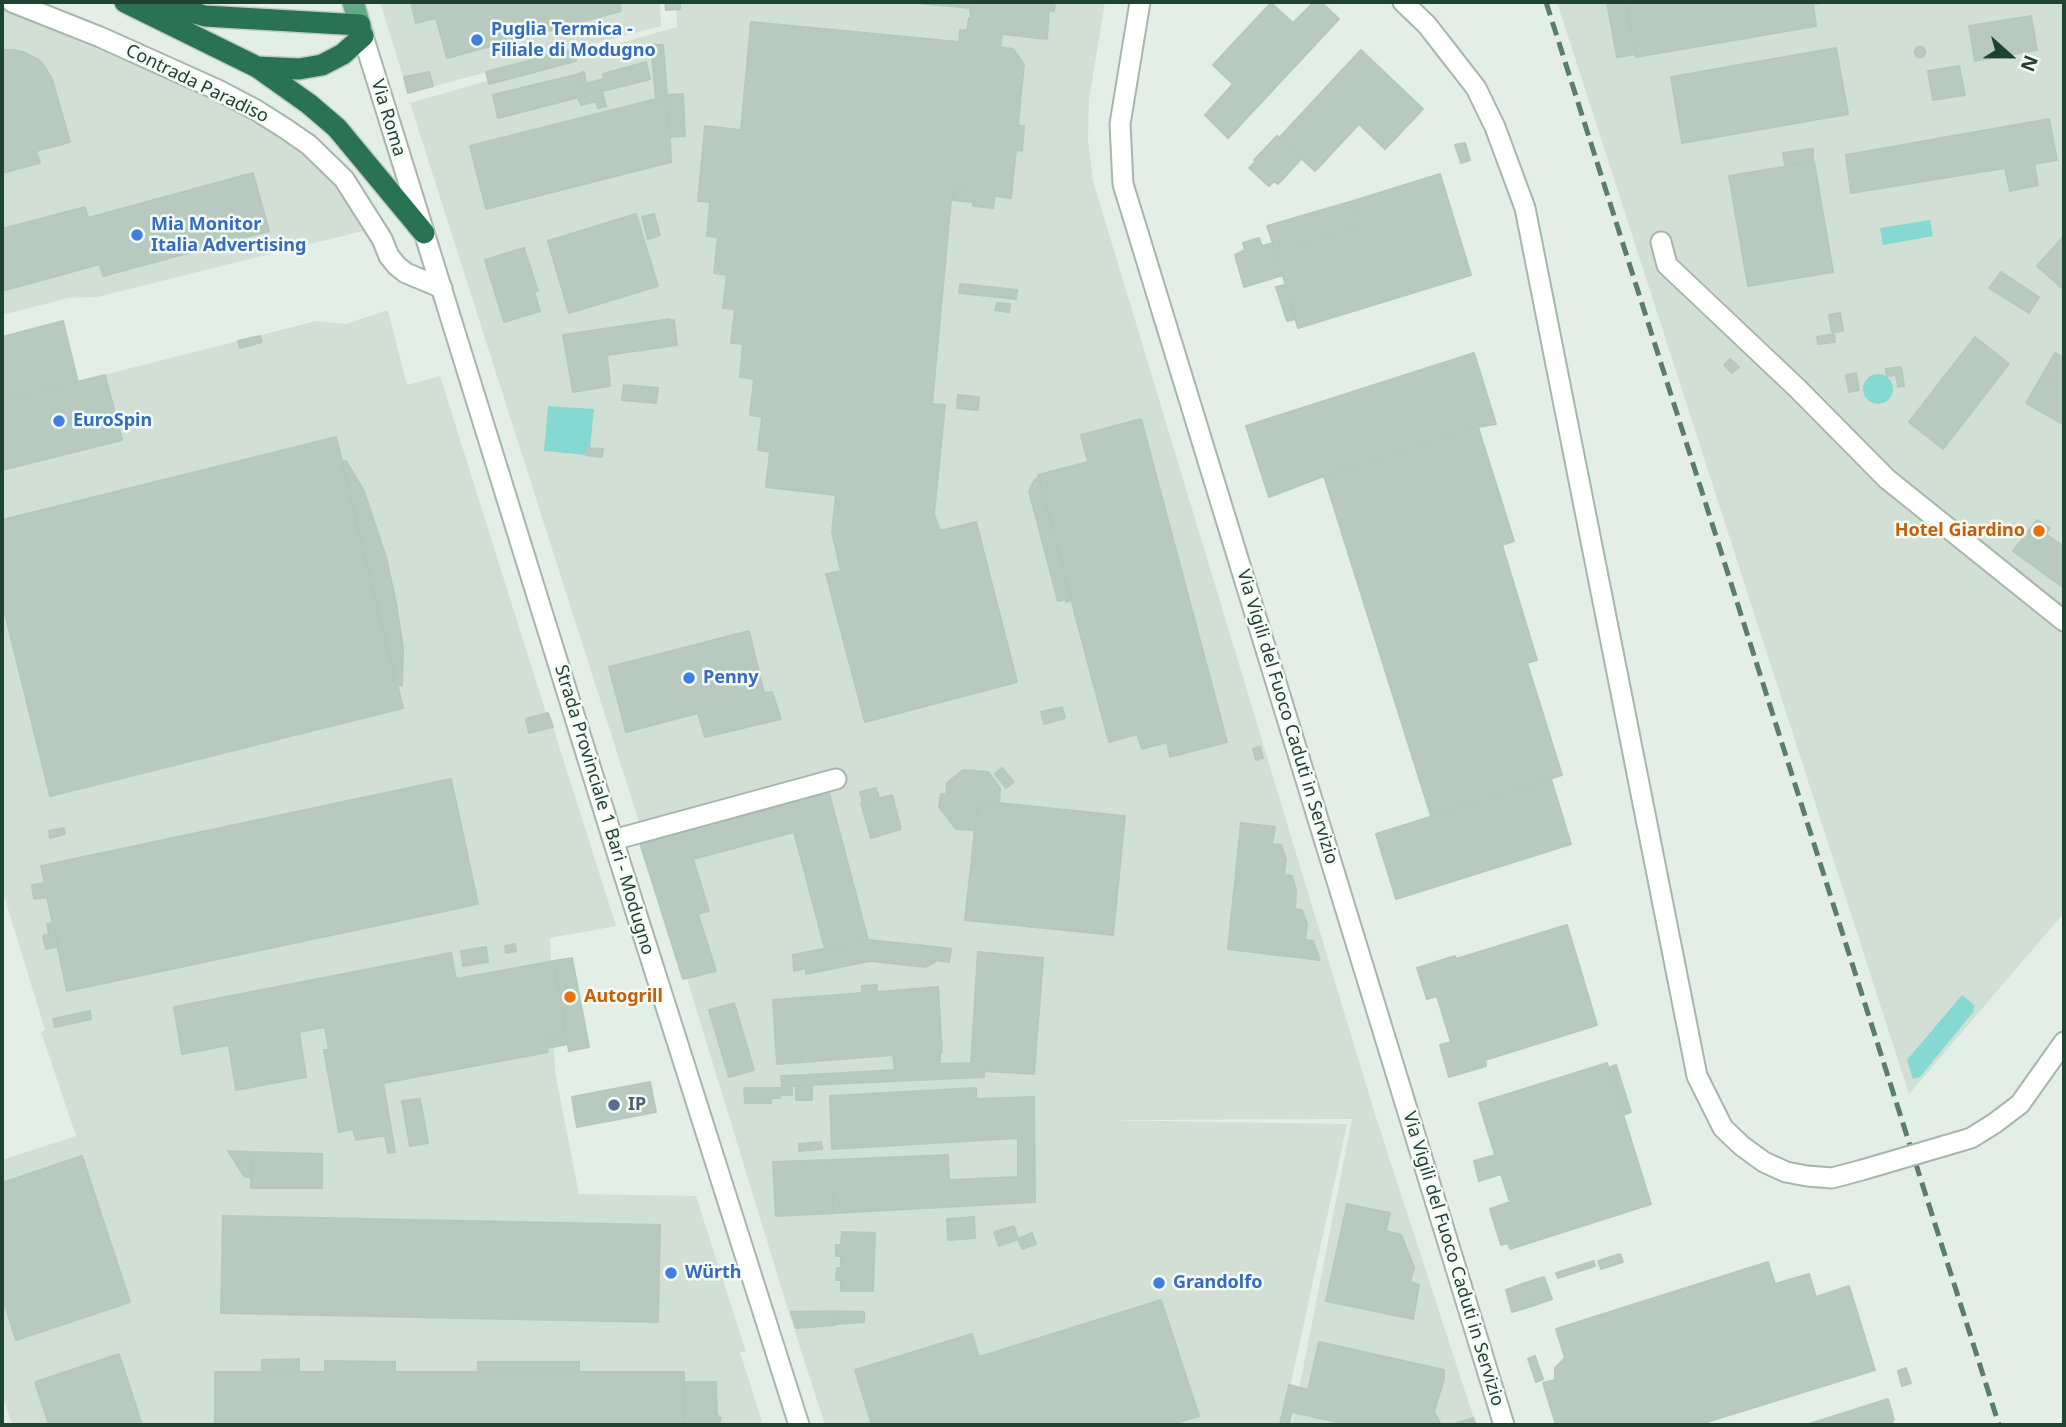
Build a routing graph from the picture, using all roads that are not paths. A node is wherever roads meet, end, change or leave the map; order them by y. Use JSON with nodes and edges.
{"nodes":[{"id":1,"x":12,"y":2,"type":"edge"},
{"id":2,"x":125,"y":2,"type":"edge"},
{"id":3,"x":155,"y":2,"type":"edge"},
{"id":4,"x":251,"y":2,"type":"edge"},
{"id":5,"x":352,"y":2,"type":"edge"},
{"id":6,"x":1140,"y":2,"type":"edge"},
{"id":7,"x":1403,"y":2,"type":"edge"},
{"id":8,"x":225,"y":16,"type":"junction"},
{"id":9,"x":361,"y":30,"type":"junction"},
{"id":10,"x":257,"y":66,"type":"junction"},
{"id":11,"x":424,"y":233,"type":"junction"},
{"id":12,"x":1661,"y":242,"type":"dead end"},
{"id":13,"x":442,"y":288,"type":"junction"},
{"id":14,"x":2064,"y":621,"type":"edge"},
{"id":15,"x":836,"y":779,"type":"dead end"},
{"id":16,"x":613,"y":840,"type":"junction"},
{"id":17,"x":2064,"y":1042,"type":"edge"},
{"id":18,"x":799,"y":1425,"type":"edge"},
{"id":19,"x":1504,"y":1425,"type":"edge"}],
"edges":[{"from":1,"to":13,"type":"street","name":"Contrada Paradiso"},
{"from":2,"to":10,"type":"highway"},
{"from":3,"to":8,"type":"highway"},
{"from":4,"to":8,"type":"highway"},
{"from":5,"to":9,"type":"main road","name":"Via Roma"},
{"from":6,"to":19,"type":"street","name":"Via Vigili del Fuoco Caduti in Servizio"},
{"from":7,"to":17,"type":"street","bridge":true},
{"from":8,"to":9,"type":"highway"},
{"from":9,"to":10,"type":"highway"},
{"from":9,"to":11,"type":"street","name":"Via Roma"},
{"from":10,"to":11,"type":"highway"},
{"from":11,"to":13,"type":"street","name":"Strada Provinciale 1 Bari - Modugno"},
{"from":12,"to":14,"type":"street"},
{"from":13,"to":16,"type":"street","name":"Strada Provinciale 1 Bari - Modugno"},
{"from":15,"to":16,"type":"street"},
{"from":16,"to":18,"type":"street","name":"Strada Provinciale 1 Bari - Modugno"}]}
